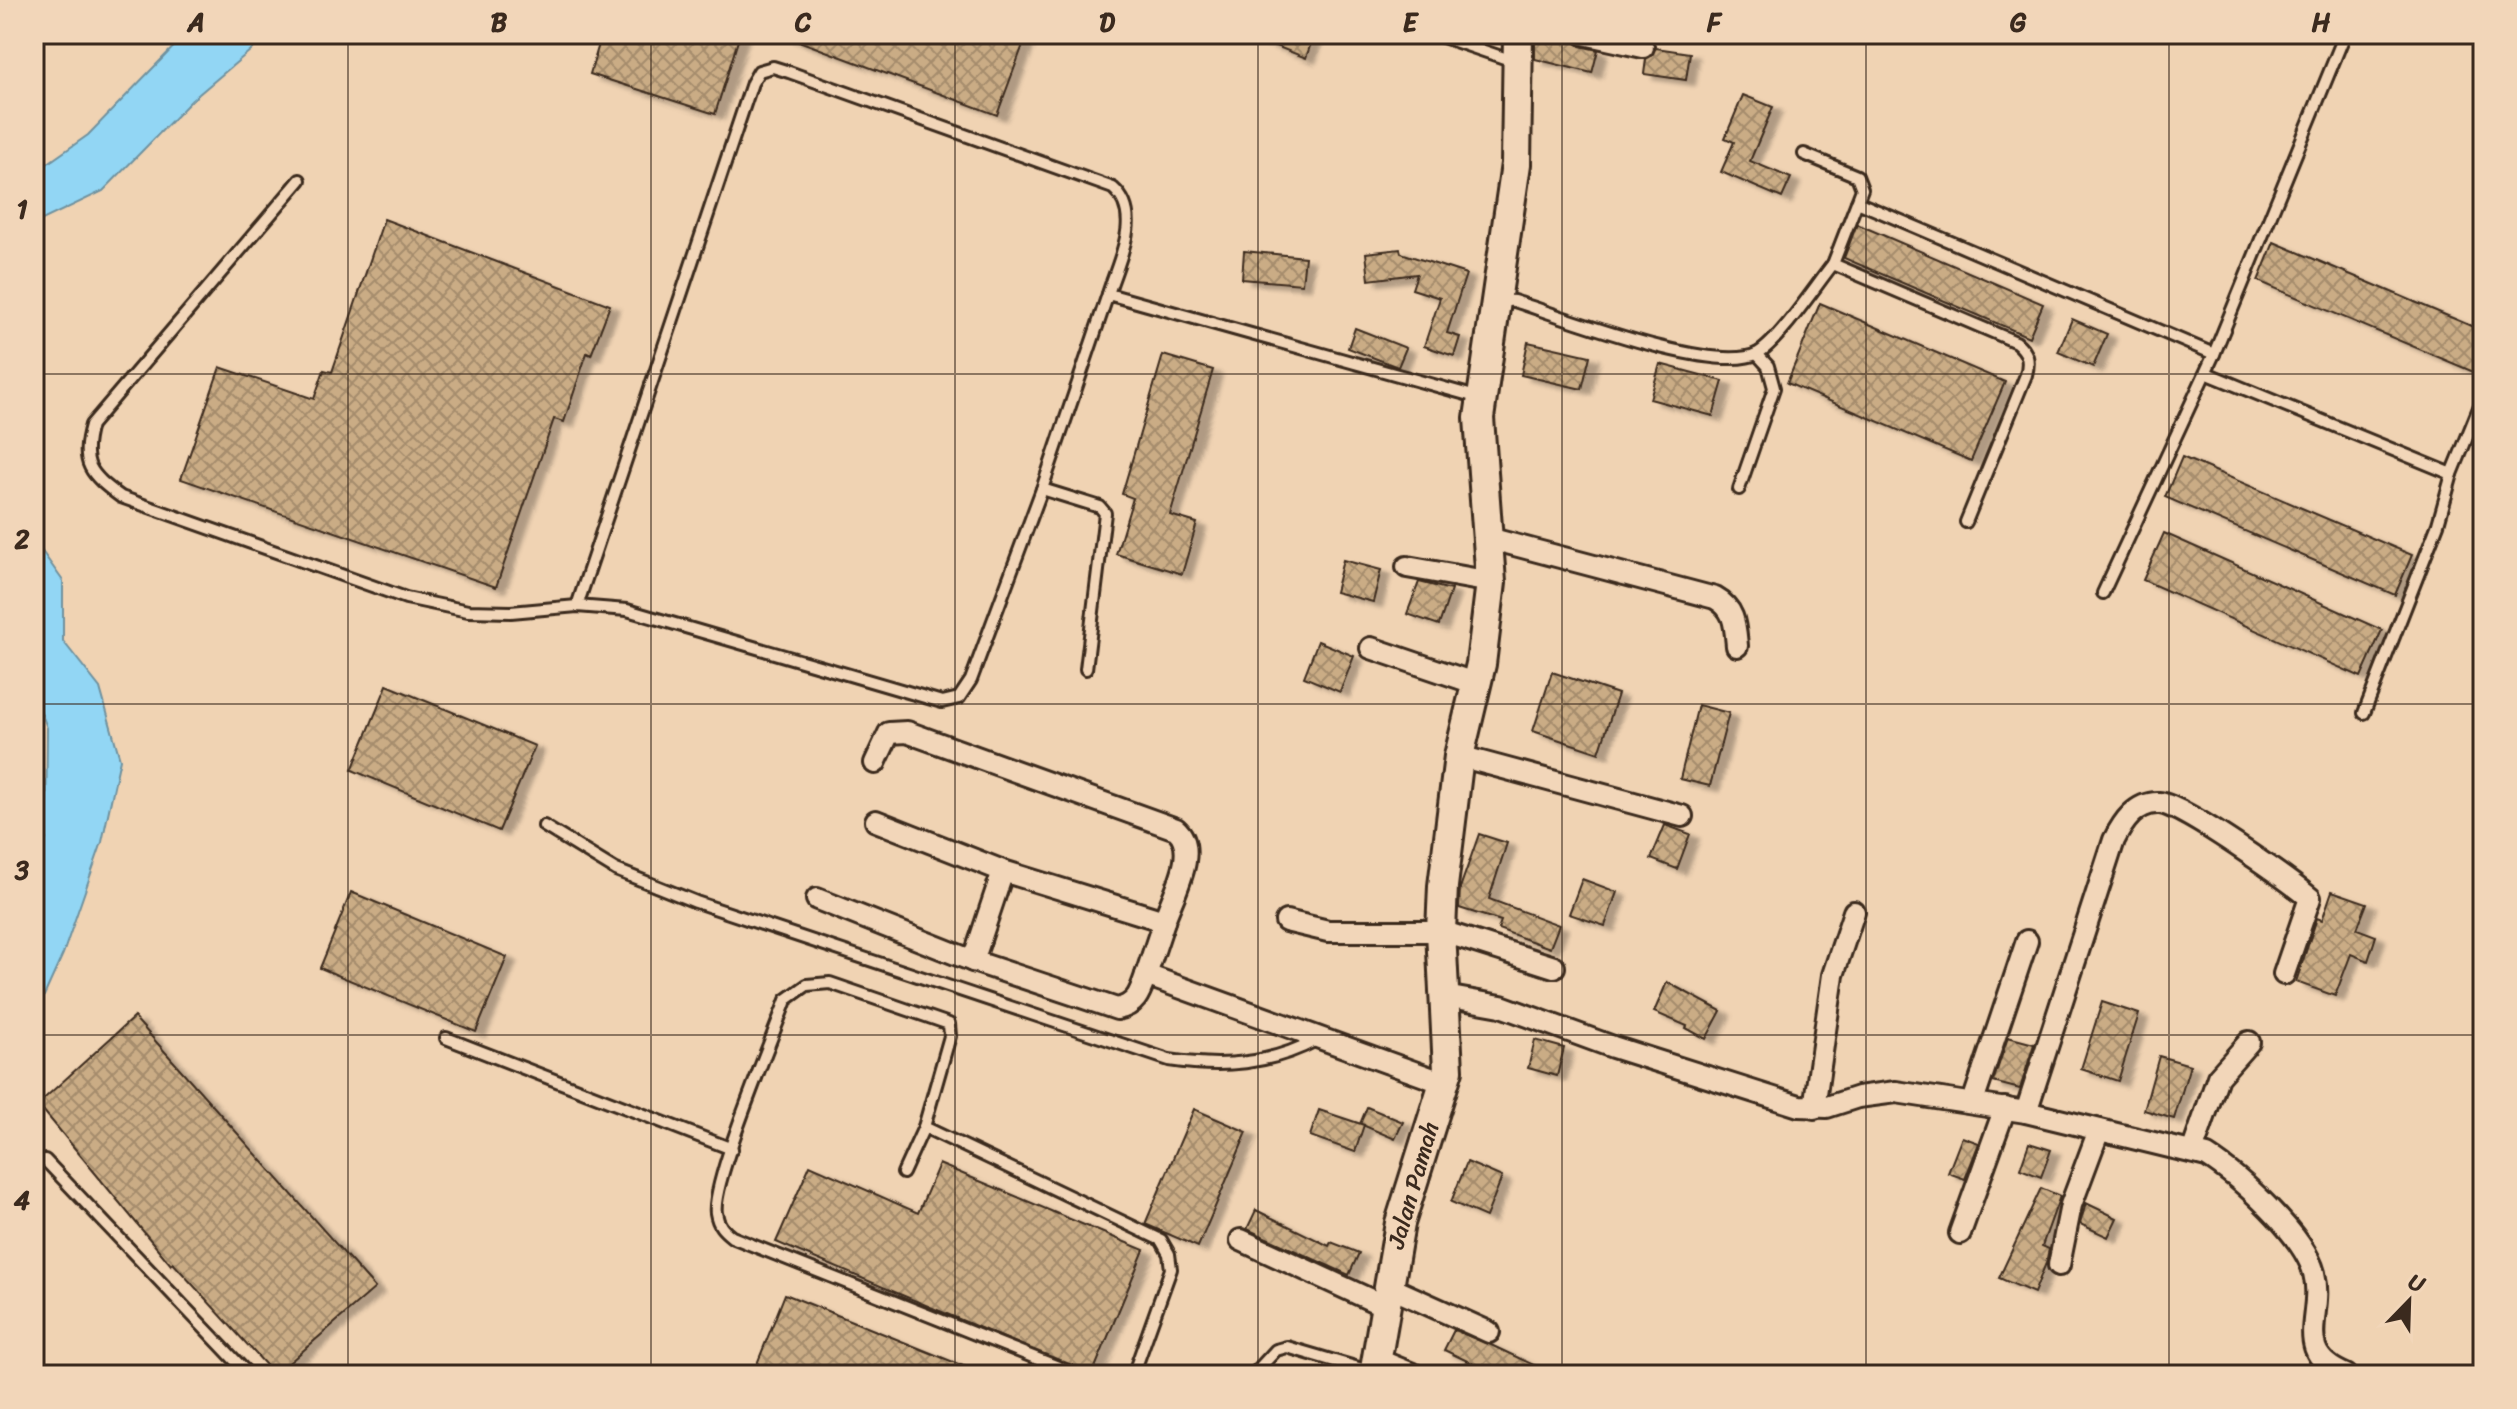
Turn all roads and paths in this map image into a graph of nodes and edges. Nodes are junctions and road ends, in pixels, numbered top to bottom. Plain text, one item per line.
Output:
1 (1434, 34) edge
2 (1518, 34) edge
3 (1584, 34) edge
4 (2345, 34) edge
5 (1643, 47) dead end
6 (1517, 62) junction
7 (1804, 154) dead end
8 (300, 180) dead end
9 (1857, 202) junction
10 (1833, 264) junction
11 (1108, 294) junction
12 (1497, 300) junction
13 (1757, 354) junction
14 (2214, 354) junction
15 (2206, 373) junction
16 (1481, 398) junction
17 (2483, 398) edge
18 (2452, 474) junction
19 (1042, 489) junction
20 (1739, 489) dead end
21 (1966, 522) dead end
22 (1488, 538) junction
23 (1407, 567) dead end
24 (1491, 582) junction
25 (2103, 593) dead end
26 (577, 606) junction
27 (1737, 646) dead end
28 (1371, 648) dead end
29 (1086, 669) dead end
30 (1477, 684) junction
31 (2364, 713) dead end
32 (1459, 756) junction
33 (875, 763) dead end
34 (1682, 816) dead end
35 (876, 821) dead end
36 (544, 826) dead end
37 (1003, 871) junction
38 (817, 899) dead end
39 (1854, 912) dead end
40 (1164, 921) junction
41 (1286, 921) dead end
42 (1441, 931) junction
43 (2027, 941) dead end
44 (973, 961) junction
45 (1554, 967) dead end
46 (2284, 974) dead end
47 (1146, 975) junction
48 (1445, 996) junction
49 (446, 1038) dead end
50 (1319, 1038) junction
51 (2249, 1042) dead end
52 (1444, 1083) junction
53 (1973, 1102) junction
54 (1814, 1108) junction
55 (2005, 1108) junction
56 (2026, 1112) junction
57 (924, 1127) junction
58 (2099, 1130) junction
59 (732, 1149) junction
60 (2192, 1152) junction
61 (45, 1160) dead end
62 (903, 1173) dead end
63 (1960, 1233) dead end
64 (1241, 1240) dead end
65 (2059, 1265) dead end
66 (1385, 1296) junction
67 (1489, 1332) dead end
68 (1376, 1370) edge
69 (249, 1375) edge
70 (1078, 1375) edge
71 (1133, 1375) edge
72 (1253, 1375) edge
73 (1415, 1375) edge
74 (2346, 1375) edge

1 - 6 lane
2 - 6 street, Jalan Pamah
3 - 5 street
4 - 14 lane
6 - 12 street, Jalan Pamah
7 - 9 lane
8 - 26 lane
9 - 10 lane
9 - 14 lane
10 - 13 lane
10 - 21 lane
11 - 16 lane
11 - 19 lane
11 - 26 lane
12 - 13 lane
12 - 16 street, Jalan Pamah
13 - 20 lane
14 - 15 lane
15 - 18 lane
15 - 25 lane
16 - 22 street, Jalan Pamah
17 - 18 lane
18 - 31 lane
19 - 26 lane
19 - 29 lane
22 - 24 street, Jalan Pamah
22 - 27 street
23 - 24 street
24 - 30 street, Jalan Pamah
28 - 30 street
30 - 32 street, Jalan Pamah
32 - 34 street
32 - 42 street, Jalan Pamah
33 - 40 street
35 - 37 street
36 - 50 lane
37 - 40 street
37 - 44 street
38 - 44 street
39 - 54 street
40 - 47 street
41 - 42 street
42 - 45 street
42 - 48 street, Jalan Pamah
43 - 53 street
44 - 47 street
46 - 56 street
47 - 50 street
48 - 52 street, Jalan Pamah
48 - 54 street
49 - 59 lane
50 - 52 street
51 - 60 street
52 - 66 street, Jalan Pamah
53 - 54 street
53 - 55 street
55 - 56 street
55 - 63 street
56 - 58 street
57 - 59 lane
57 - 62 lane
57 - 71 lane
58 - 60 street
58 - 65 street
59 - 70 lane
60 - 74 street
61 - 69 lane
64 - 66 street
66 - 67 street
66 - 68 street, Jalan Pamah
68 - 72 lane
68 - 73 street

